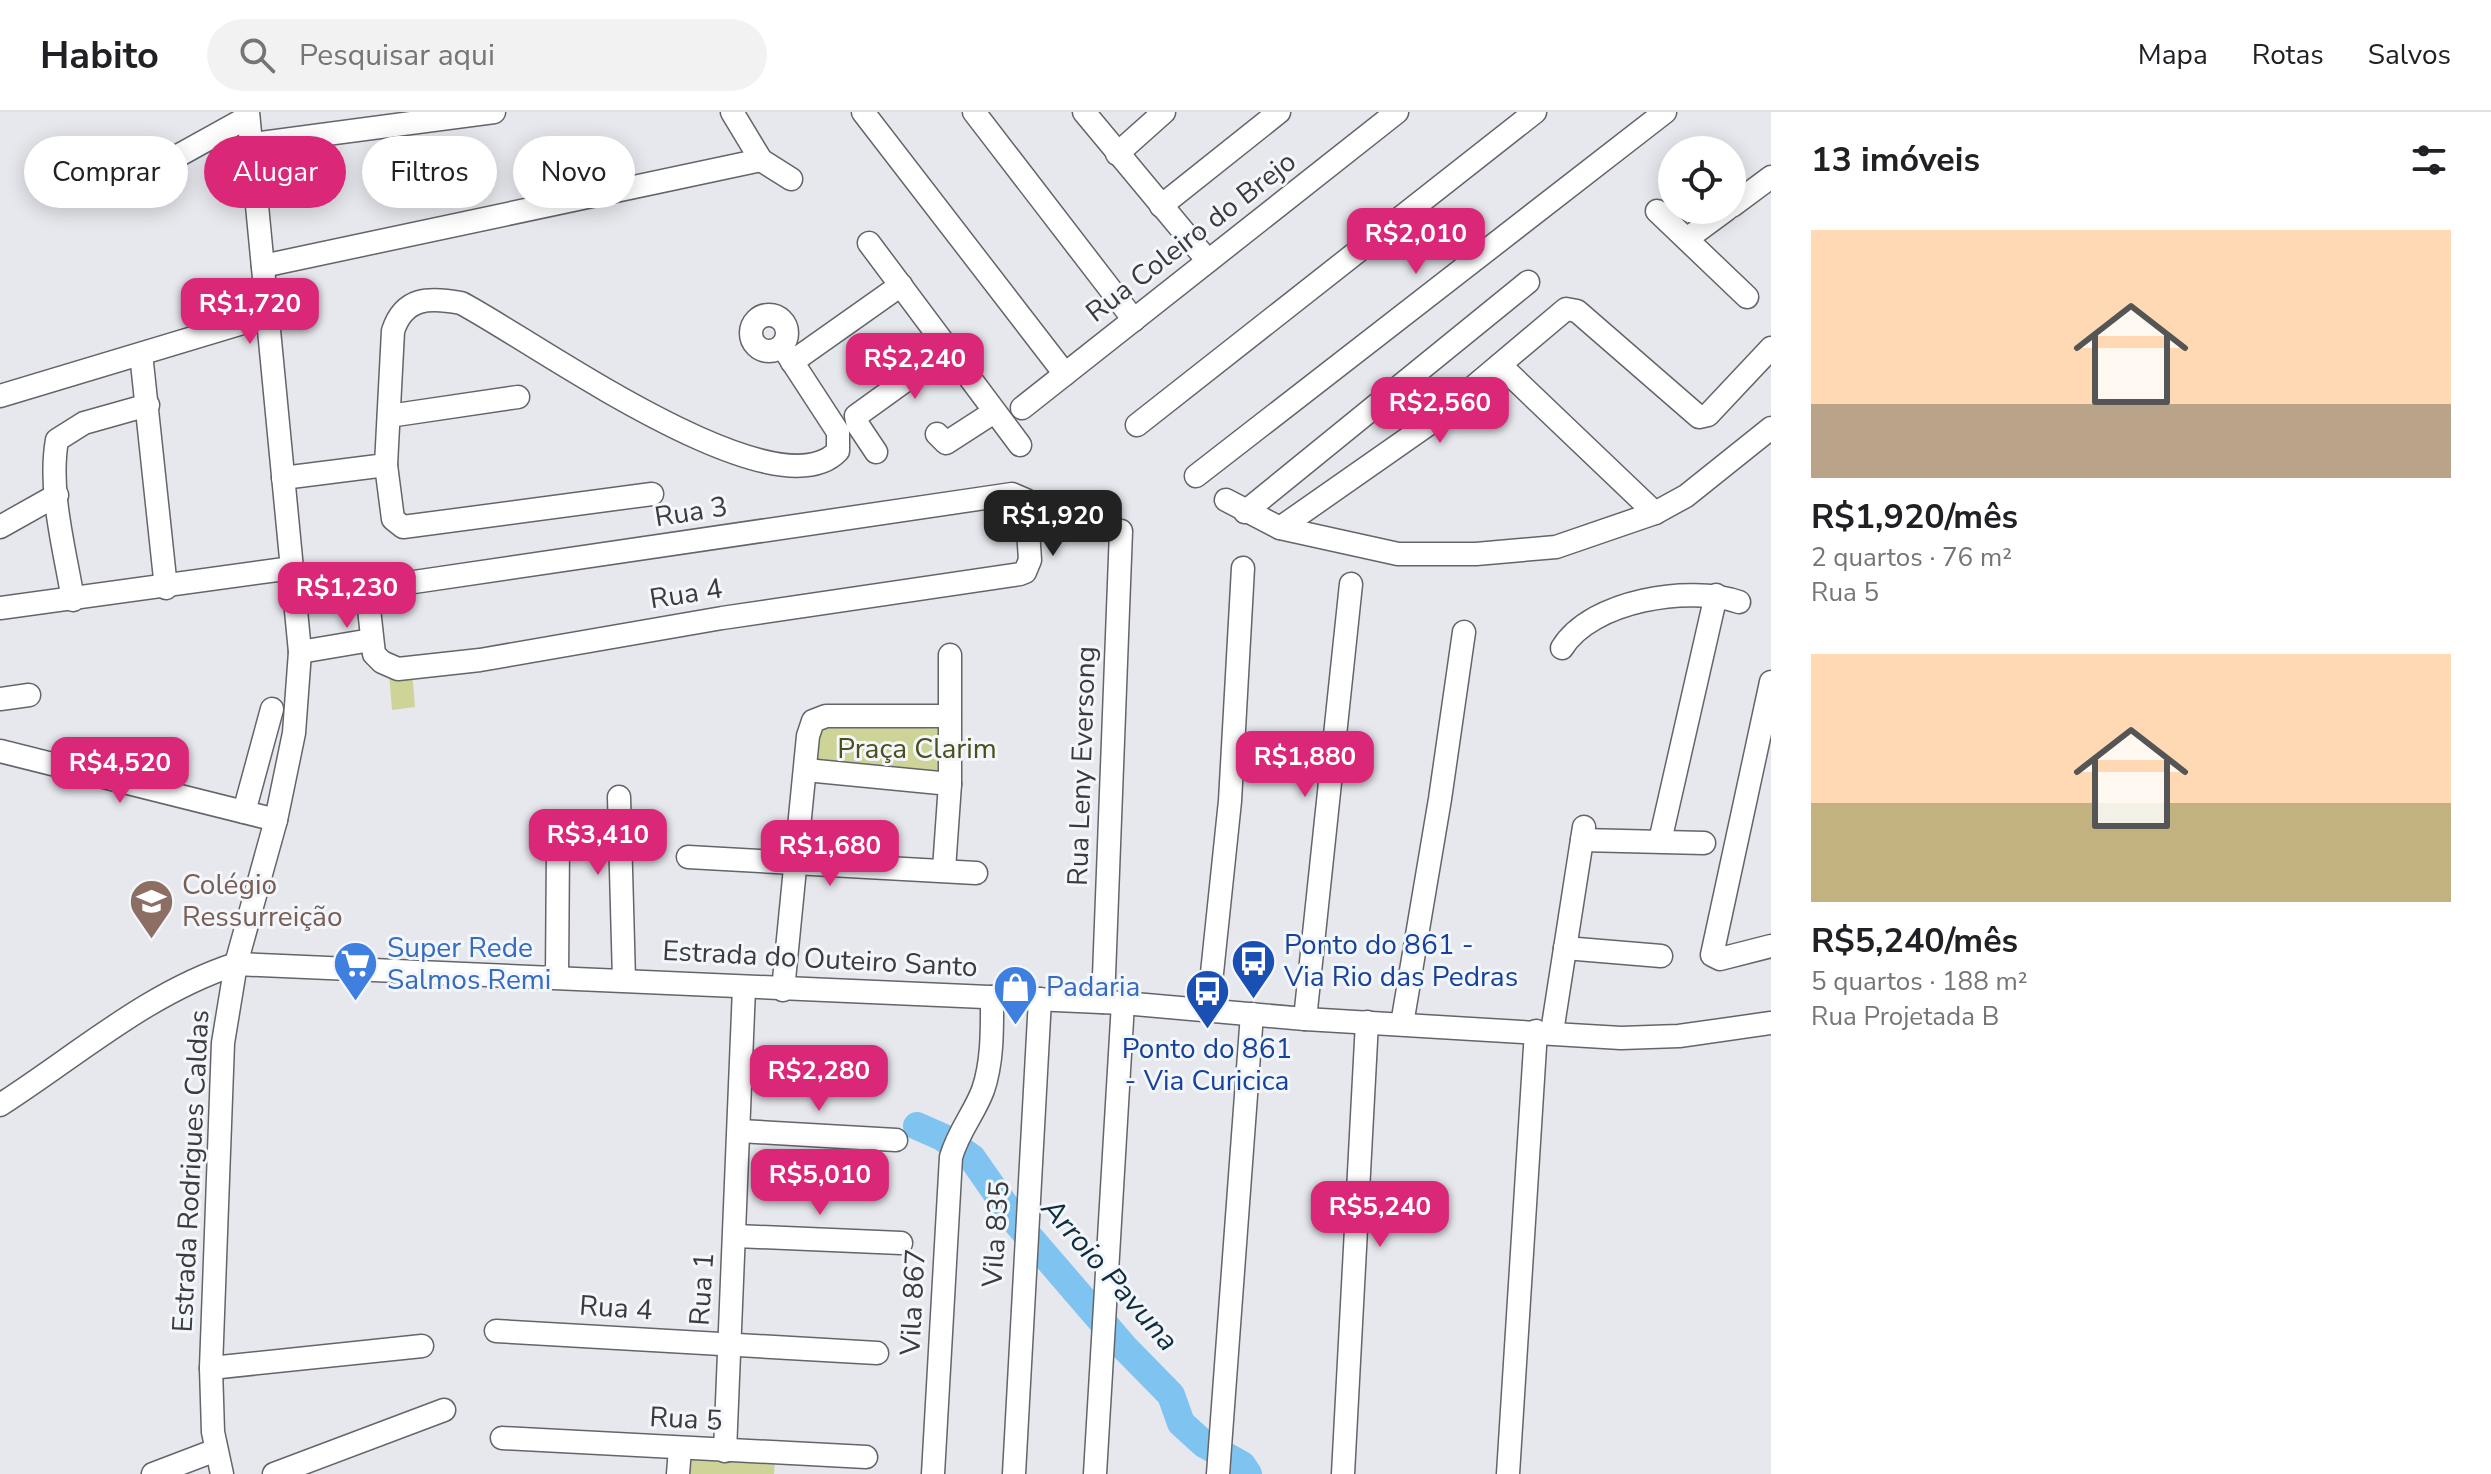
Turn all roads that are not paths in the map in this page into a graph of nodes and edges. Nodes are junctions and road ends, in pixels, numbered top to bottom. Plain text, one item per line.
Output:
1 (494, 112) edge
2 (863, 112) edge
3 (974, 112) edge
4 (1084, 112) edge
5 (1164, 112) edge
6 (1279, 112) edge
7 (1397, 112) edge
8 (1535, 112) edge
9 (1665, 112) edge
10 (734, 113) edge
11 (248, 114) edge
12 (251, 136) edge
13 (312, 136) edge
14 (188, 149) edge
15 (1117, 154) junction
16 (761, 160) junction
17 (1771, 177) edge
18 (791, 179) dead end
19 (1746, 196) edge
20 (1161, 206) junction
21 (258, 208) edge
22 (1657, 211) dead end
23 (1707, 224) edge
24 (1688, 238) junction
25 (869, 243) dead end
26 (1208, 261) junction
27 (263, 266) junction
28 (1528, 282) dead end
29 (901, 285) junction
30 (1747, 297) dead end
31 (266, 316) junction
32 (1134, 320) junction
33 (1771, 348) edge
34 (949, 349) junction
35 (142, 363) dead end
36 (1500, 365) junction
37 (1065, 374) junction
38 (0, 396) edge
39 (518, 397) dead end
40 (148, 405) junction
41 (1022, 408) dead end
42 (994, 412) junction
43 (389, 416) junction
44 (1137, 425) dead end
45 (1771, 428) edge
46 (937, 434) dead end
47 (1020, 445) dead end
48 (876, 452) dead end
49 (386, 465) junction
50 (1196, 476) dead end
51 (283, 478) junction
52 (652, 494) dead end
53 (57, 495) junction
54 (1026, 500) joint
55 (1655, 513) junction
56 (0, 527) edge
57 (1280, 528) junction
58 (1121, 531) dead end
59 (292, 568) junction
60 (1243, 568) dead end
61 (1351, 584) dead end
62 (166, 588) junction
63 (1716, 595) junction
64 (73, 600) junction
65 (1739, 602) dead end
66 (0, 608) edge
67 (1464, 632) dead end
68 (373, 647) junction
69 (1562, 648) dead end
70 (300, 652) junction
71 (950, 655) dead end
72 (1771, 682) edge
73 (29, 695) dead end
74 (0, 699) edge
75 (272, 709) dead end
76 (949, 716) junction
77 (0, 751) edge
78 (806, 770) junction
79 (950, 784) junction
80 (619, 797) dead end
81 (244, 812) junction
82 (276, 820) junction
83 (1660, 841) junction
84 (1704, 843) dead end
85 (558, 845) dead end
86 (688, 857) dead end
87 (798, 864) junction
88 (944, 869) junction
89 (976, 873) dead end
90 (1771, 946) edge
91 (1565, 948) junction
92 (1661, 956) dead end
93 (236, 964) junction
94 (557, 977) junction
95 (624, 980) junction
96 (744, 988) junction
97 (783, 990) junction
98 (992, 997) junction
99 (1040, 999) junction
100 (1113, 1003) junction
101 (1208, 1011) junction
102 (1252, 1014) junction
103 (1305, 1019) junction
104 (1367, 1022) junction
105 (1771, 1023) edge
106 (1402, 1024) junction
107 (1544, 1031) junction
108 (0, 1105) edge
109 (740, 1131) junction
110 (896, 1140) dead end
111 (736, 1236) junction
112 (901, 1243) dead end
113 (496, 1331) dead end
114 (728, 1345) junction
115 (422, 1346) dead end
116 (877, 1353) dead end
117 (211, 1368) junction
118 (444, 1410) dead end
119 (502, 1438) dead end
120 (680, 1449) junction
121 (216, 1450) junction
122 (725, 1451) junction
123 (866, 1457) dead end
124 (781, 1464) edge
125 (153, 1474) edge
126 (222, 1474) edge
127 (274, 1474) edge
128 (678, 1474) edge
129 (933, 1474) edge
130 (1014, 1474) edge
131 (1095, 1474) edge
132 (1218, 1474) edge
133 (1343, 1474) edge
134 (1508, 1474) edge

1 - 13 street
2 - 37 street
3 - 32 street
4 - 15 street
5 - 15 street
6 - 20 street
7 - 26 street, Rua Coleiro do Brejo
8 - 44 street
9 - 50 street
10 - 16 street
11 - 12 street, Estrada Rodrigues Caldas
11 - 14 street
15 - 20 street
16 - 18 street
16 - 27 street
17 - 19 street
20 - 26 street
21 - 27 street, Estrada Rodrigues Caldas
22 - 24 street
23 - 24 street
24 - 30 street
25 - 29 street
26 - 32 street, Rua Coleiro do Brejo
27 - 31 street, Estrada Rodrigues Caldas
28 - 57 street
29 - 34 street
29 - 43 street
31 - 38 street
31 - 51 street, Estrada Rodrigues Caldas
32 - 37 street, Rua Coleiro do Brejo
33 - 36 street
34 - 42 street
34 - 48 street
35 - 40 street
36 - 55 street
36 - 57 street
37 - 41 street, Rua Coleiro do Brejo
39 - 43 street
40 - 53 street
40 - 62 street
42 - 46 street
42 - 47 street
43 - 49 street
45 - 55 street
49 - 51 street
49 - 52 street
51 - 59 street, Estrada Rodrigues Caldas
53 - 56 street
53 - 64 street
54 - 68 street, Rua 3
54 - 68 street, Rua 4
55 - 57 street
58 - 100 street, Rua Leny Eversong
59 - 62 street
59 - 70 street, Estrada Rodrigues Caldas
60 - 101 street
61 - 103 street
62 - 64 street
63 - 65 street
63 - 69 street
63 - 83 street
64 - 66 street
67 - 106 street
68 - 70 street
70 - 82 street, Estrada Rodrigues Caldas
71 - 76 street
72 - 90 street
73 - 74 street
75 - 81 street
76 - 78 street
76 - 79 street
77 - 81 street
78 - 79 street
78 - 87 street
79 - 88 street
80 - 95 street
81 - 82 street
82 - 93 street, Estrada Rodrigues Caldas
83 - 84 street
83 - 91 street
85 - 94 street
86 - 87 street
87 - 88 street
87 - 97 street
88 - 89 street
91 - 92 street
91 - 107 street
93 - 94 street, Estrada do Outeiro Santo
93 - 108 street, Estrada do Outeiro Santo
93 - 117 street, Estrada Rodrigues Caldas
94 - 95 street, Estrada do Outeiro Santo
95 - 96 street, Estrada do Outeiro Santo
96 - 97 street, Estrada do Outeiro Santo
96 - 109 street, Rua 1
97 - 98 street, Estrada do Outeiro Santo
98 - 99 street, Estrada do Outeiro Santo
98 - 129 street, Vila 867
99 - 100 street, Estrada do Outeiro Santo
99 - 130 street, Vila 835
100 - 101 street, Estrada do Outeiro Santo
100 - 131 street, Rua Leny Eversong
101 - 102 street, Estrada do Outeiro Santo
102 - 103 street, Estrada do Outeiro Santo
102 - 132 street
103 - 104 street, Estrada do Outeiro Santo
104 - 106 street, Estrada do Outeiro Santo
104 - 133 street
105 - 107 street, Estrada do Outeiro Santo
106 - 107 street, Estrada do Outeiro Santo
107 - 134 street
109 - 110 street
109 - 111 street, Rua 1
111 - 112 street
111 - 114 street, Rua 1
113 - 114 street, Rua 4
114 - 116 street, Rua 4
114 - 122 street, Rua 1
115 - 117 street
117 - 121 street, Estrada Rodrigues Caldas
118 - 127 street
119 - 120 street, Rua 5
120 - 122 street, Rua 5
120 - 128 street
121 - 125 street
121 - 126 street, Estrada Rodrigues Caldas
122 - 124 street, Rua 5
123 - 124 street, Rua 5

